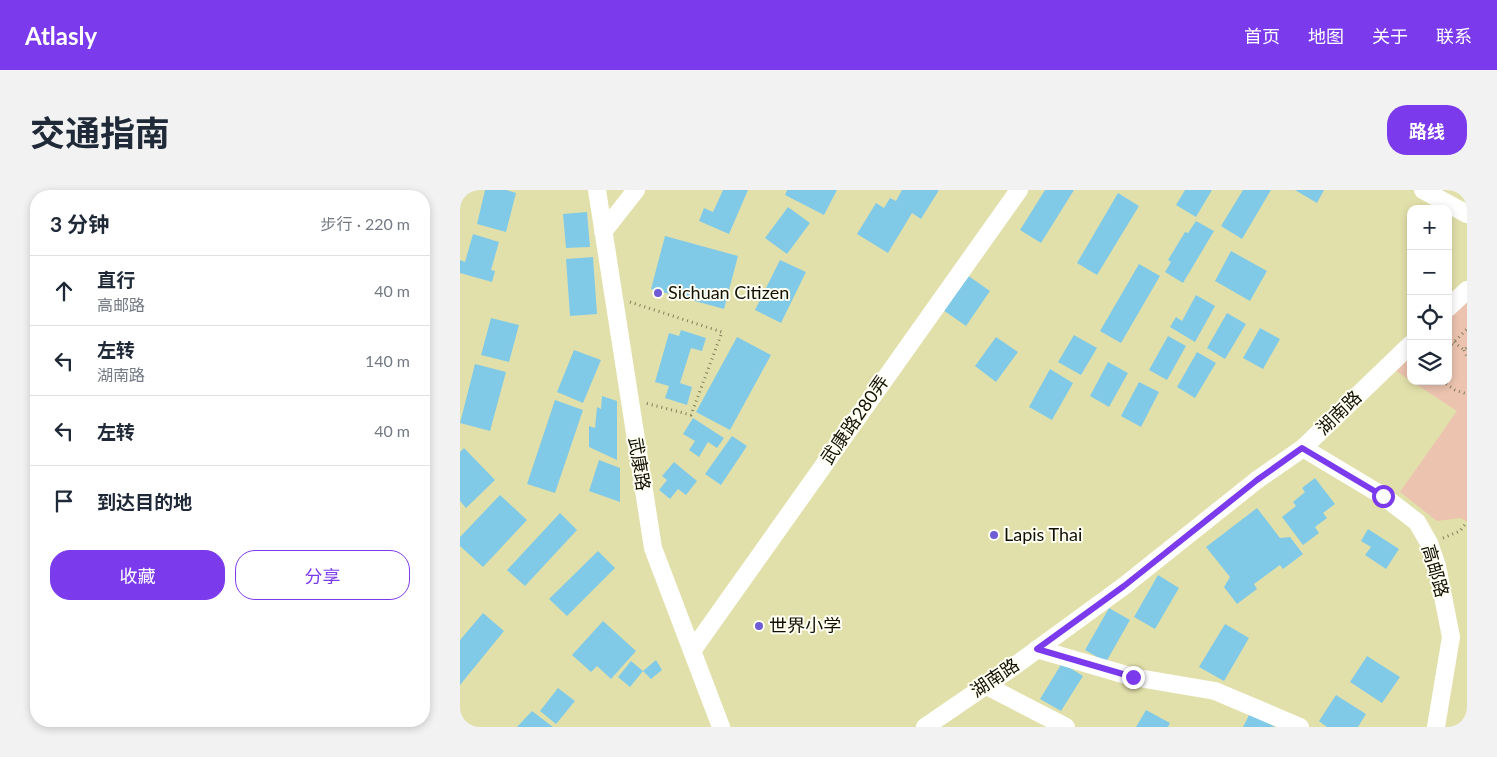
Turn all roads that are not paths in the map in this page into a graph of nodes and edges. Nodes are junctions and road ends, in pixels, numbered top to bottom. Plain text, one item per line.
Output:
1 (597, 190) edge
2 (636, 190) edge
3 (1019, 190) edge
4 (1423, 190) edge
5 (1467, 214) edge
6 (603, 232) junction
7 (1467, 290) edge
8 (1452, 304) edge
9 (1407, 348) edge
10 (1302, 448) junction
11 (1037, 649) junction
12 (692, 651) junction
13 (984, 685) junction
14 (721, 727) edge
15 (925, 727) edge
16 (1066, 727) edge
17 (1300, 727) edge
18 (1436, 727) edge

1 - 6 street, 武康路
2 - 6 street
3 - 12 street, 武康路280弄
4 - 5 street
6 - 12 street, 武康路
7 - 8 street
9 - 10 street, 湖南路
10 - 11 street, 湖南路
10 - 18 street, 高邮路
11 - 13 street, 湖南路
11 - 17 street
12 - 14 street, 武康路
13 - 15 street, 湖南路
13 - 16 street

